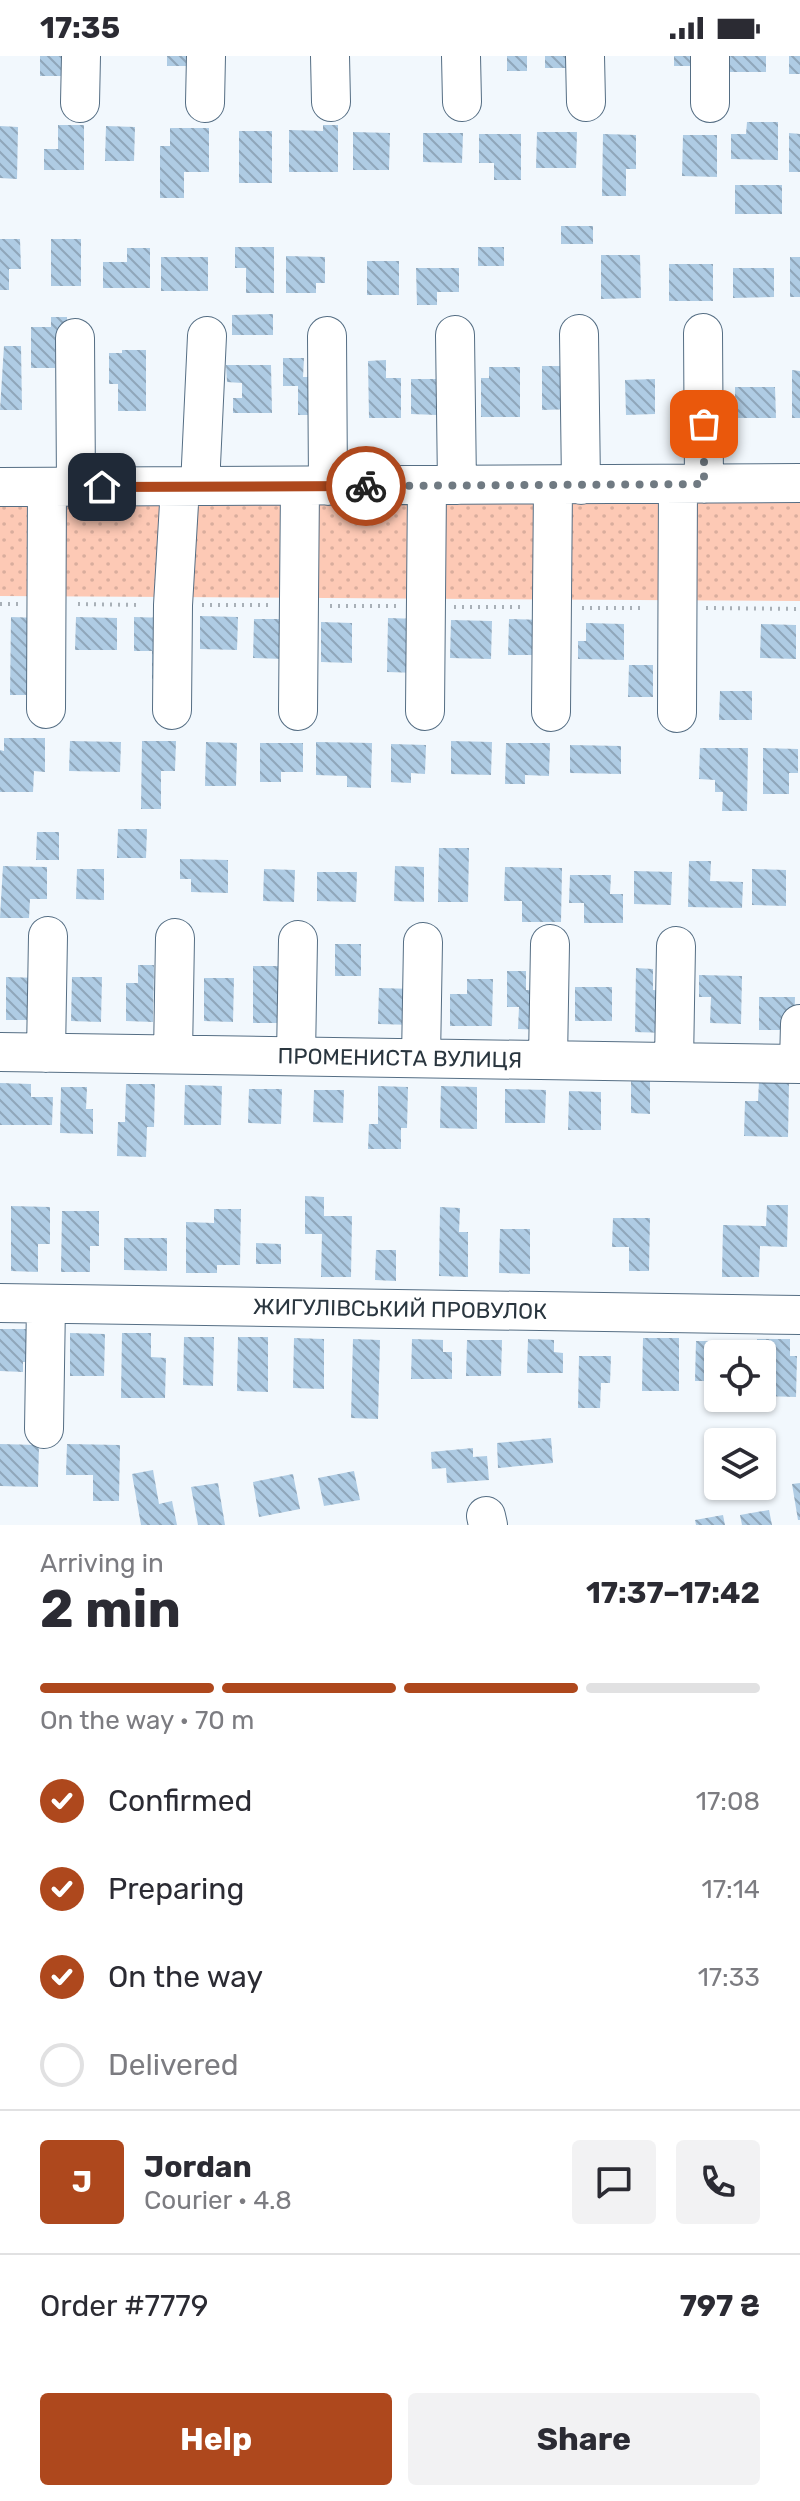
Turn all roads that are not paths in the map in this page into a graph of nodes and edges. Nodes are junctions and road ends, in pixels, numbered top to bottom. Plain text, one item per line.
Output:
1 (81, 56) edge
2 (206, 56) edge
3 (330, 56) edge
4 (461, 56) edge
5 (585, 56) edge
6 (710, 56) edge
7 (331, 102) dead end
8 (462, 102) dead end
9 (586, 102) dead end
10 (80, 103) dead end
11 (205, 103) dead end
12 (710, 103) dead end
13 (703, 333) dead end
14 (579, 334) dead end
15 (455, 335) dead end
16 (207, 336) dead end
17 (327, 336) dead end
18 (75, 338) dead end
19 (800, 483) edge
20 (691, 484) junction
21 (567, 485) junction
22 (190, 486) junction
23 (314, 486) junction
24 (442, 486) junction
25 (0, 487) edge
26 (62, 487) junction
27 (46, 709) dead end
28 (172, 710) dead end
29 (298, 711) dead end
30 (425, 711) dead end
31 (551, 712) dead end
32 (677, 713) dead end
33 (48, 936) dead end
34 (175, 938) dead end
35 (298, 940) dead end
36 (423, 942) dead end
37 (550, 944) dead end
38 (676, 946) dead end
39 (800, 1024) edge
40 (0, 1052) edge
41 (46, 1053) junction
42 (173, 1054) junction
43 (296, 1056) junction
44 (421, 1058) junction
45 (548, 1060) junction
46 (674, 1062) junction
47 (800, 1064) edge
48 (0, 1303) edge
49 (46, 1304) junction
50 (800, 1315) edge
51 (44, 1429) dead end

1 - 10 street
2 - 11 street
3 - 7 street
4 - 8 street
5 - 9 street
6 - 12 street
13 - 20 street
14 - 21 street
15 - 24 street
16 - 22 street
17 - 23 street
18 - 26 street
19 - 20 street
20 - 21 street
20 - 32 street
21 - 24 street
21 - 31 street
22 - 23 street
22 - 26 street
22 - 28 street
23 - 24 street
23 - 29 street
24 - 30 street
25 - 26 street
26 - 27 street
33 - 41 street
34 - 42 street
35 - 43 street
36 - 44 street
37 - 45 street
38 - 46 street
39 - 47 street
40 - 41 street, ПРОМЕНИСТА ВУЛИЦЯ
41 - 42 street, ПРОМЕНИСТА ВУЛИЦЯ
42 - 43 street, ПРОМЕНИСТА ВУЛИЦЯ
43 - 44 street, ПРОМЕНИСТА ВУЛИЦЯ
44 - 45 street, ПРОМЕНИСТА ВУЛИЦЯ
45 - 46 street, ПРОМЕНИСТА ВУЛИЦЯ
46 - 47 street, ПРОМЕНИСТА ВУЛИЦЯ
48 - 49 street, ЖИГУЛІВСЬКИЙ ПРОВУЛОК
49 - 50 street, ЖИГУЛІВСЬКИЙ ПРОВУЛОК
49 - 51 street

